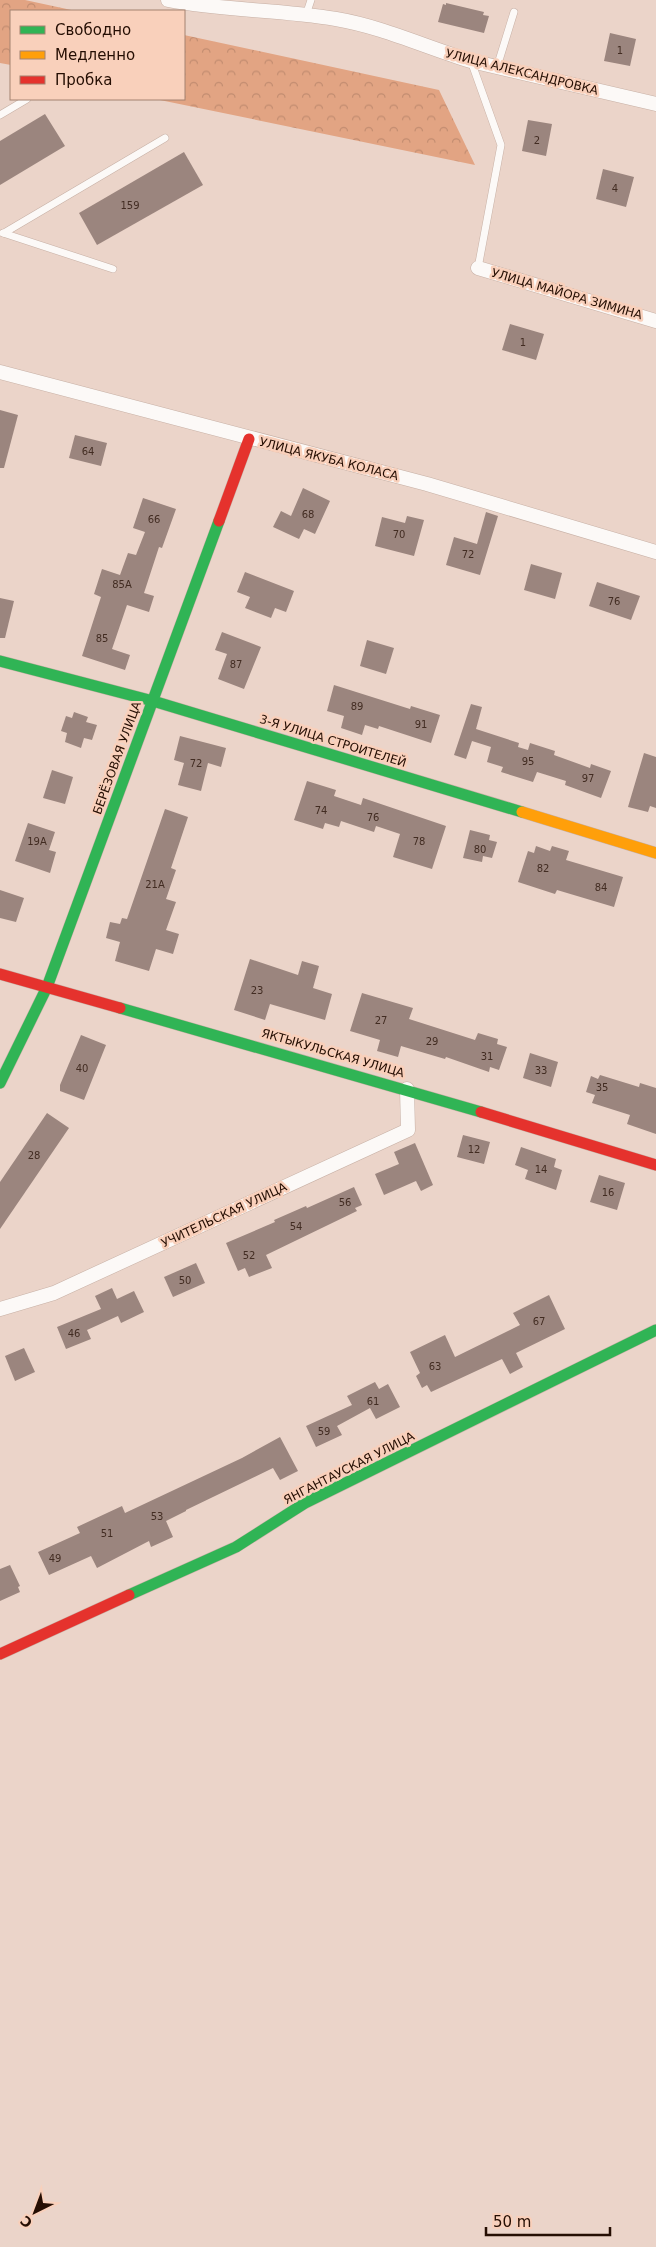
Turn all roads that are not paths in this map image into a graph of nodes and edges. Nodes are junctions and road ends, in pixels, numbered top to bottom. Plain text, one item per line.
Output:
1 (168, 0) edge
2 (311, 0) edge
3 (214, 3) edge
4 (514, 12) dead end
5 (306, 16) junction
6 (471, 61) junction
7 (497, 68) junction
8 (25, 100) edge
9 (656, 104) edge
10 (0, 114) edge
11 (164, 138) dead end
12 (2, 232) edge
13 (478, 268) joint
14 (113, 269) dead end
15 (656, 320) edge
16 (0, 372) edge
17 (249, 439) junction
18 (656, 552) edge
19 (0, 661) edge
20 (153, 701) junction
21 (656, 854) edge
22 (0, 974) edge
23 (47, 987) junction
24 (0, 1083) edge
25 (407, 1088) junction
26 (656, 1165) edge
27 (0, 1309) edge
28 (656, 1330) edge
29 (0, 1654) edge

1 - 3 street, УЛИЦА АЛЕКСАНДРОВКА
2 - 5 lane
3 - 5 street, УЛИЦА АЛЕКСАНДРОВКА
4 - 7 lane
5 - 6 street, УЛИЦА АЛЕКСАНДРОВКА
6 - 7 street, УЛИЦА АЛЕКСАНДРОВКА
6 - 13 lane
7 - 9 street, УЛИЦА АЛЕКСАНДРОВКА
8 - 10 lane
11 - 12 lane
12 - 14 lane
13 - 15 street, УЛИЦА МАЙОРА ЗИМИНА
16 - 17 street, УЛИЦА ЯКУБА КОЛАСА
17 - 18 street, УЛИЦА ЯКУБА КОЛАСА
17 - 20 street, БЕРЁЗОВАЯ УЛИЦА
19 - 20 street, 3-Я УЛИЦА СТРОИТЕЛЕЙ
20 - 21 street, 3-Я УЛИЦА СТРОИТЕЛЕЙ
20 - 23 street, БЕРЁЗОВАЯ УЛИЦА
22 - 23 street, ЯКТЫКУЛЬСКАЯ УЛИЦА
23 - 24 street, БЕРЁЗОВАЯ УЛИЦА
23 - 25 street, ЯКТЫКУЛЬСКАЯ УЛИЦА
25 - 26 street, ЯКТЫКУЛЬСКАЯ УЛИЦА
25 - 27 street, УЧИТЕЛЬСКАЯ УЛИЦА
28 - 29 street, ЯНГАНТАУСКАЯ УЛИЦА

